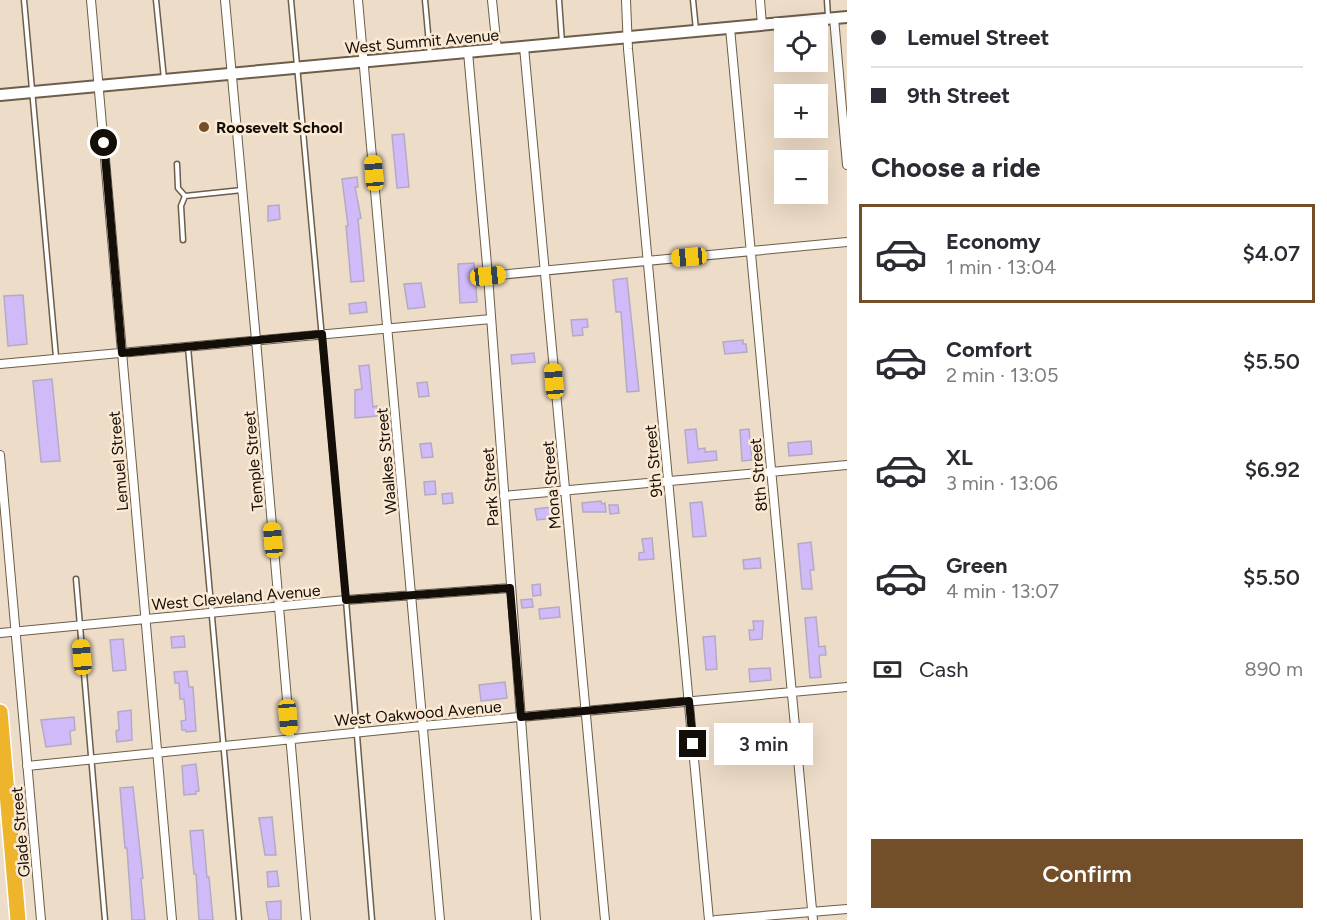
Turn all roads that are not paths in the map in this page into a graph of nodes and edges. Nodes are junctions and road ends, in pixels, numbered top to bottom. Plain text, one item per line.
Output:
1 (24, 0) edge
2 (91, 0) edge
3 (156, 0) edge
4 (225, 0) edge
5 (291, 0) edge
6 (358, 0) edge
7 (425, 0) edge
8 (492, 0) edge
9 (559, 0) edge
10 (626, 0) edge
11 (693, 0) edge
12 (760, 0) edge
13 (827, 0) edge
14 (847, 17) edge
15 (831, 18) junction
16 (762, 25) junction
17 (730, 28) junction
18 (696, 31) junction
19 (629, 37) junction
20 (562, 44) junction
21 (524, 47) junction
22 (497, 50) junction
23 (468, 52) junction
24 (430, 56) junction
25 (363, 62) junction
26 (297, 68) junction
27 (231, 74) junction
28 (164, 80) junction
29 (99, 86) junction
30 (32, 92) junction
31 (0, 95) edge
32 (177, 164) dead end
33 (847, 165) edge
34 (242, 190) junction
35 (184, 196) junction
36 (183, 240) dead end
37 (847, 242) edge
38 (752, 251) junction
39 (648, 261) junction
40 (544, 271) junction
41 (488, 276) junction
42 (491, 319) junction
43 (388, 328) junction
44 (322, 334) junction
45 (256, 340) junction
46 (188, 346) junction
47 (122, 353) junction
48 (56, 358) junction
49 (0, 364) edge
50 (0, 455) edge
51 (847, 465) edge
52 (772, 472) junction
53 (669, 482) junction
54 (565, 491) junction
55 (504, 496) junction
56 (76, 579) dead end
57 (510, 588) junction
58 (412, 595) junction
59 (346, 600) junction
60 (278, 606) junction
61 (212, 613) junction
62 (146, 619) junction
63 (80, 626) junction
64 (17, 631) junction
65 (0, 633) edge
66 (847, 687) edge
67 (792, 692) junction
68 (689, 701) junction
69 (585, 711) junction
70 (0, 712) edge
71 (521, 717) junction
72 (422, 726) junction
73 (357, 733) junction
74 (290, 739) junction
75 (224, 746) junction
76 (158, 752) junction
77 (90, 759) junction
78 (27, 766) junction
79 (847, 909) edge
80 (813, 916) edge
81 (18, 920) edge
82 (41, 920) edge
83 (105, 920) edge
84 (172, 920) edge
85 (239, 920) edge
86 (306, 920) edge
87 (372, 920) edge
88 (440, 920) edge
89 (536, 920) edge
90 (605, 920) edge
91 (709, 920) edge
92 (716, 920) edge

1 - 30 lane
2 - 29 street, Lemuel Street
3 - 28 lane
4 - 27 street, Temple Street
5 - 26 lane
6 - 25 street, Waalkes Street
7 - 24 lane
8 - 22 street
9 - 20 lane
10 - 19 street, 9th Street
11 - 18 lane
12 - 16 street
13 - 15 lane
14 - 15 street, West Summit Avenue
15 - 16 street, West Summit Avenue
15 - 33 street
16 - 17 street, West Summit Avenue
17 - 18 street, West Summit Avenue
17 - 38 street, 8th Street
18 - 19 street, West Summit Avenue
19 - 20 street, West Summit Avenue
19 - 39 street, 9th Street
20 - 21 street, West Summit Avenue
21 - 22 street, West Summit Avenue
21 - 40 street, Mona Street
22 - 23 street, West Summit Avenue
23 - 24 street, West Summit Avenue
23 - 41 street, Park Street
24 - 25 street, West Summit Avenue
25 - 26 street, West Summit Avenue
25 - 43 street, Waalkes Street
26 - 27 street, West Summit Avenue
26 - 44 lane
27 - 28 street, West Summit Avenue
27 - 34 street, Temple Street
28 - 29 street, West Summit Avenue
29 - 30 street, West Summit Avenue
29 - 47 street, Lemuel Street
30 - 31 street, West Summit Avenue
30 - 48 lane
32 - 35 lane
34 - 35 lane
34 - 45 street, Temple Street
35 - 36 lane
37 - 38 street
38 - 39 street
38 - 52 street, 8th Street
39 - 40 street
39 - 53 street, 9th Street
40 - 41 street
40 - 54 street, Mona Street
41 - 42 street, Park Street
42 - 43 street
42 - 55 street, Park Street
43 - 44 street
43 - 58 street, Waalkes Street
44 - 45 street
44 - 59 lane
45 - 46 street
45 - 60 street, Temple Street
46 - 47 street
46 - 61 lane
47 - 48 street
47 - 62 street, Lemuel Street
48 - 49 street
50 - 64 street, Glade Street
51 - 52 street
52 - 53 street
52 - 67 street, 8th Street
53 - 54 street
53 - 68 street, 9th Street
54 - 55 street
54 - 69 street, Mona Street
55 - 57 street, Park Street
56 - 63 lane
57 - 58 street, West Cleveland Avenue
57 - 71 street, Park Street
58 - 59 street, West Cleveland Avenue
58 - 72 street, Waalkes Street
59 - 60 street, West Cleveland Avenue
59 - 73 lane
60 - 61 street, West Cleveland Avenue
60 - 74 street, Temple Street
61 - 62 street, West Cleveland Avenue
61 - 75 lane
62 - 63 street, West Cleveland Avenue
62 - 76 street, Lemuel Street
63 - 64 street, West Cleveland Avenue
63 - 77 lane
64 - 65 street, West Cleveland Avenue
64 - 78 street, Glade Street
66 - 67 street, West Oakwood Avenue
67 - 68 street, West Oakwood Avenue
67 - 80 street, 8th Street
68 - 69 street, West Oakwood Avenue
68 - 91 street, 9th Street
69 - 71 street, West Oakwood Avenue
69 - 90 street, Mona Street
70 - 81 highway
71 - 72 street, West Oakwood Avenue
71 - 89 street, Park Street
72 - 73 street, West Oakwood Avenue
72 - 88 street, Waalkes Street
73 - 74 street, West Oakwood Avenue
73 - 87 lane
74 - 75 street, West Oakwood Avenue
74 - 86 street, Temple Street
75 - 76 street, West Oakwood Avenue
75 - 85 lane
76 - 77 street, West Oakwood Avenue
76 - 84 street, Lemuel Street
77 - 78 street, West Oakwood Avenue
77 - 83 lane
78 - 82 street, Glade Street
79 - 80 street
80 - 92 street

